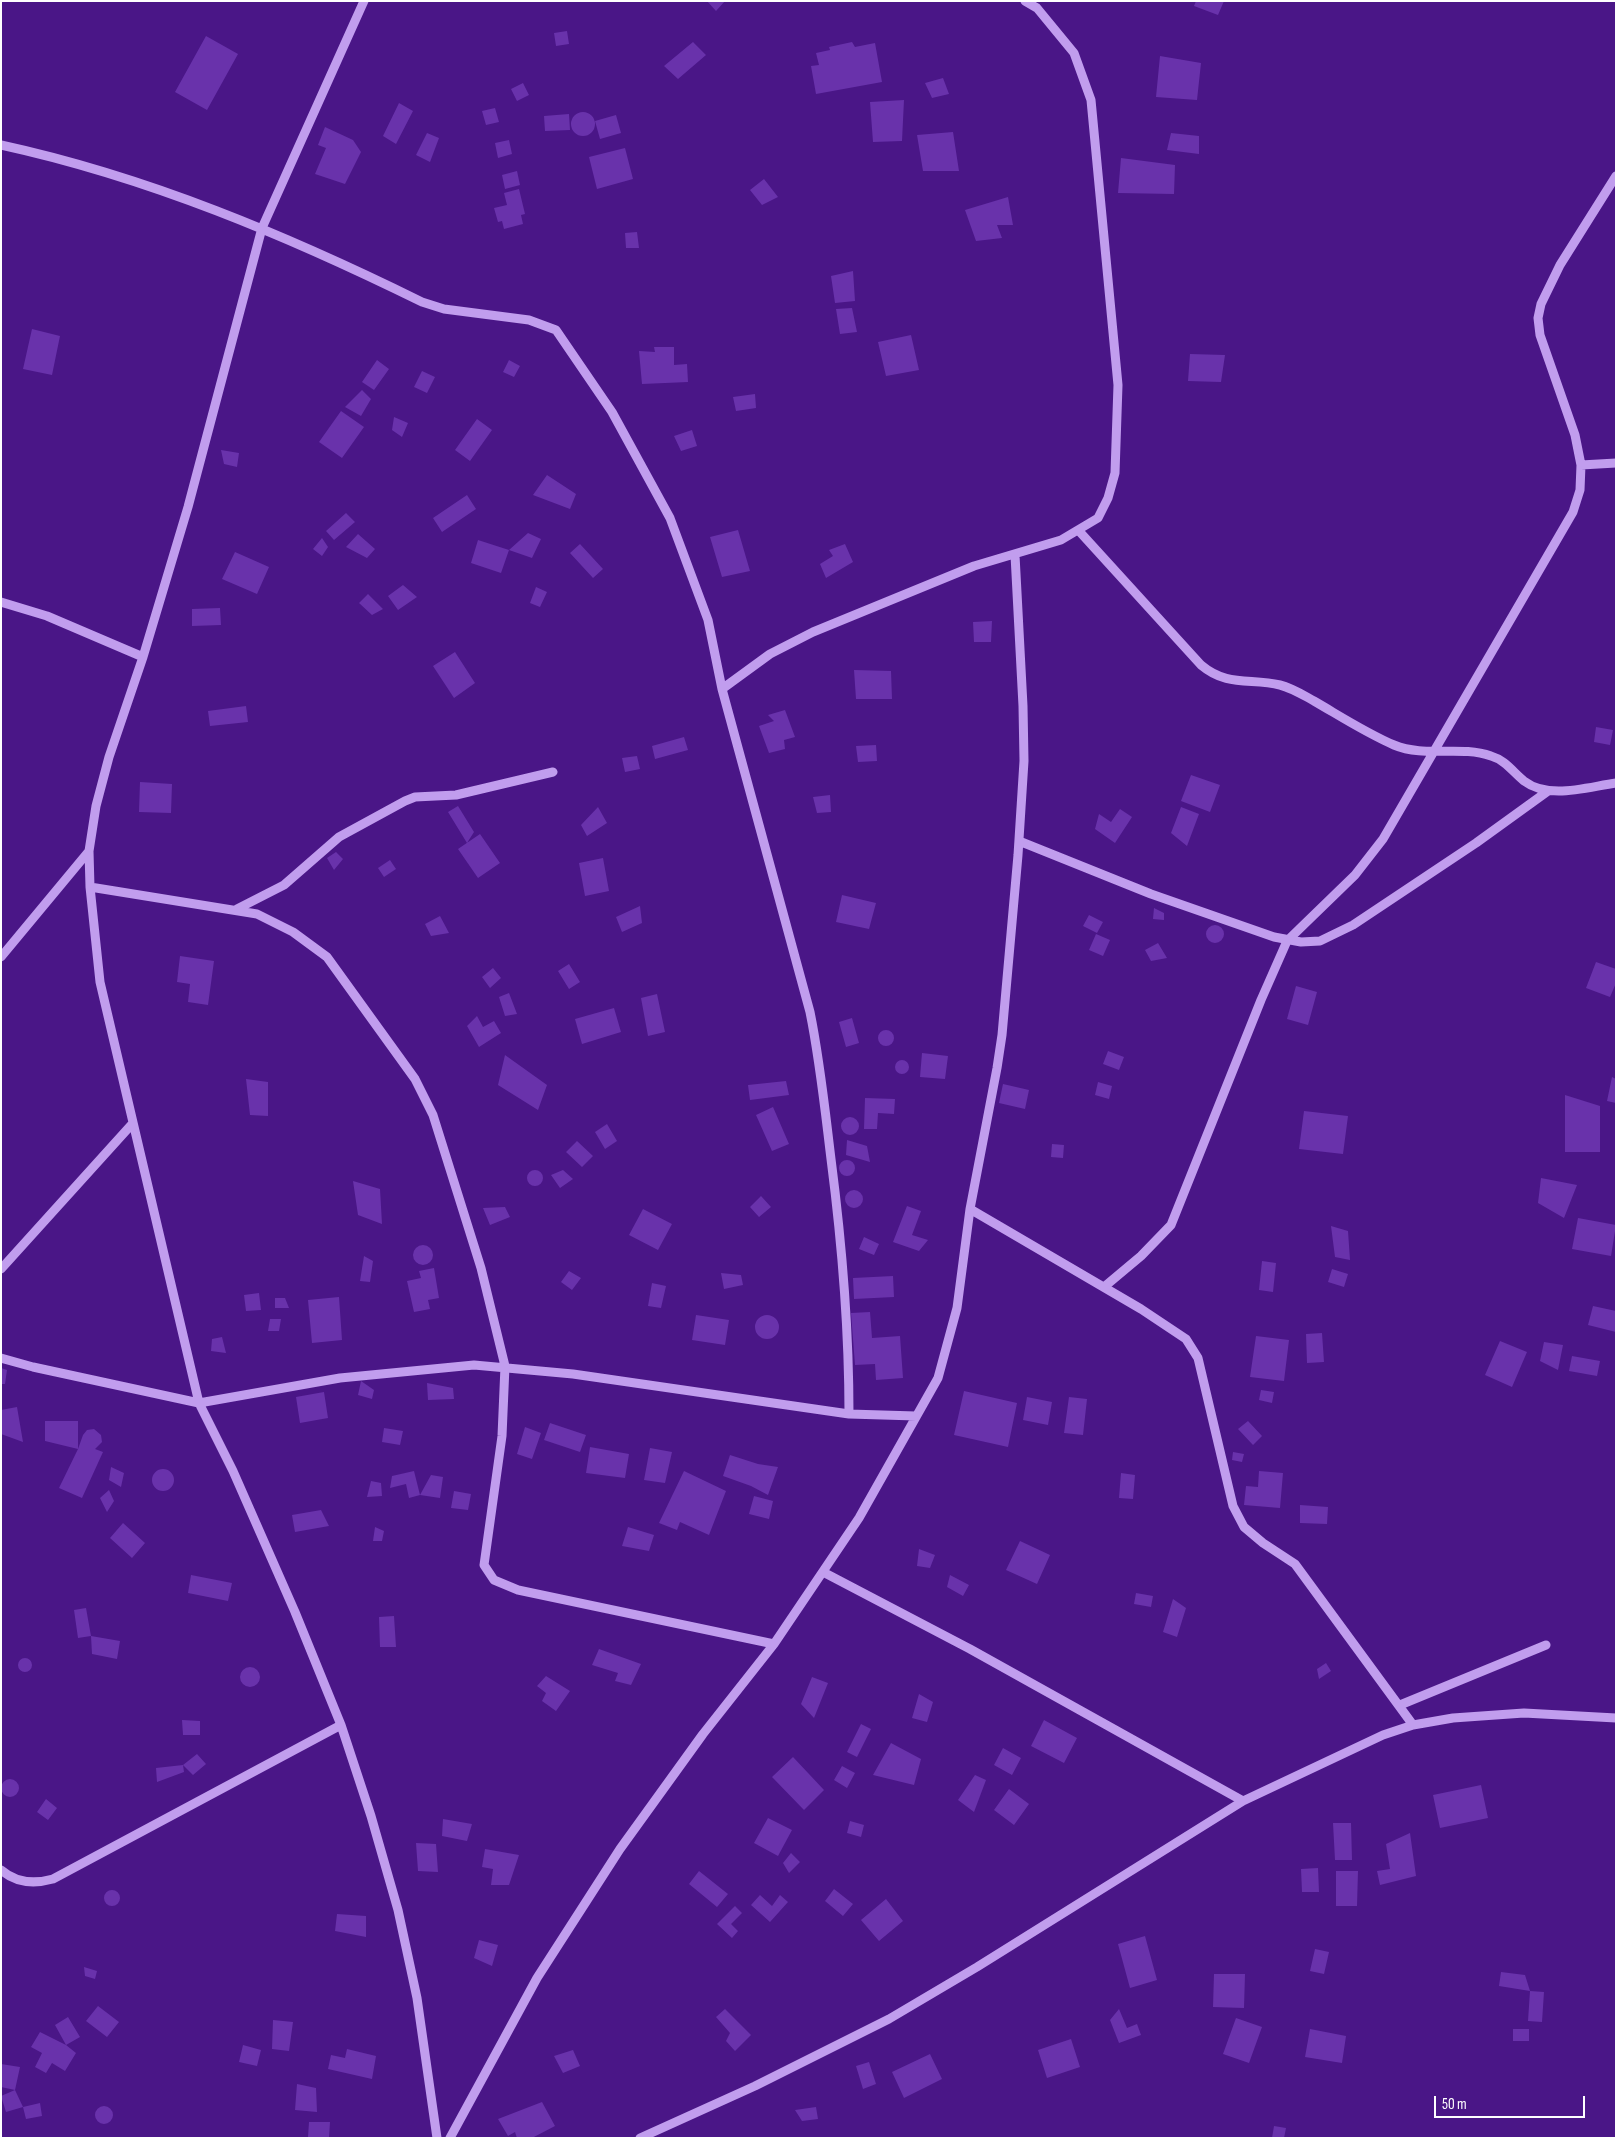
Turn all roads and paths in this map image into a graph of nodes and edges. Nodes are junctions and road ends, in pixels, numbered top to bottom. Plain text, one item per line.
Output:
1 (364, 1) edge
2 (1025, 1) edge
3 (1, 145) edge
4 (1616, 176) edge
5 (262, 228) junction
6 (1616, 463) edge
7 (1581, 465) junction
8 (1079, 531) junction
9 (1015, 555) junction
10 (1, 602) edge
11 (143, 657) junction
12 (722, 689) junction
13 (1433, 752) junction
14 (553, 772) dead end
15 (1616, 783) edge
16 (1548, 791) junction
17 (1019, 841) junction
18 (89, 851) junction
19 (90, 887) junction
20 (237, 909) junction
21 (1287, 941) junction
22 (1, 957) edge
23 (133, 1123) junction
24 (970, 1209) junction
25 (1, 1269) edge
26 (1104, 1287) junction
27 (1, 1358) edge
28 (505, 1366) junction
29 (199, 1403) junction
30 (849, 1414) junction
31 (916, 1416) junction
32 (823, 1572) junction
33 (774, 1644) junction
34 (1546, 1645) dead end
35 (1400, 1705) junction
36 (1616, 1718) edge
37 (340, 1725) junction
38 (1412, 1725) junction
39 (1243, 1801) junction
40 (1, 1870) edge
41 (437, 2138) edge
42 (450, 2138) edge
43 (640, 2138) edge

1 - 5 street
2 - 8 street
3 - 5 street
4 - 7 street
5 - 11 street
5 - 12 street
6 - 7 street
7 - 13 street
8 - 9 street
8 - 13 street
9 - 12 street
9 - 17 street
10 - 11 street
11 - 18 street
12 - 30 street
13 - 16 street
13 - 21 street
14 - 20 street
15 - 16 street
16 - 21 street
17 - 21 street
17 - 24 street
18 - 19 street
18 - 22 street
19 - 20 street
19 - 23 street
20 - 28 street
21 - 26 street
23 - 25 street
23 - 29 street
24 - 26 street
24 - 31 street
26 - 35 street
27 - 29 street
28 - 29 street
28 - 30 street
28 - 33 street
29 - 37 street
30 - 31 street
31 - 32 street
32 - 33 street
32 - 39 street
33 - 42 street
34 - 35 street
35 - 38 street
36 - 38 street
37 - 40 street
37 - 41 street
38 - 39 street
39 - 43 street

